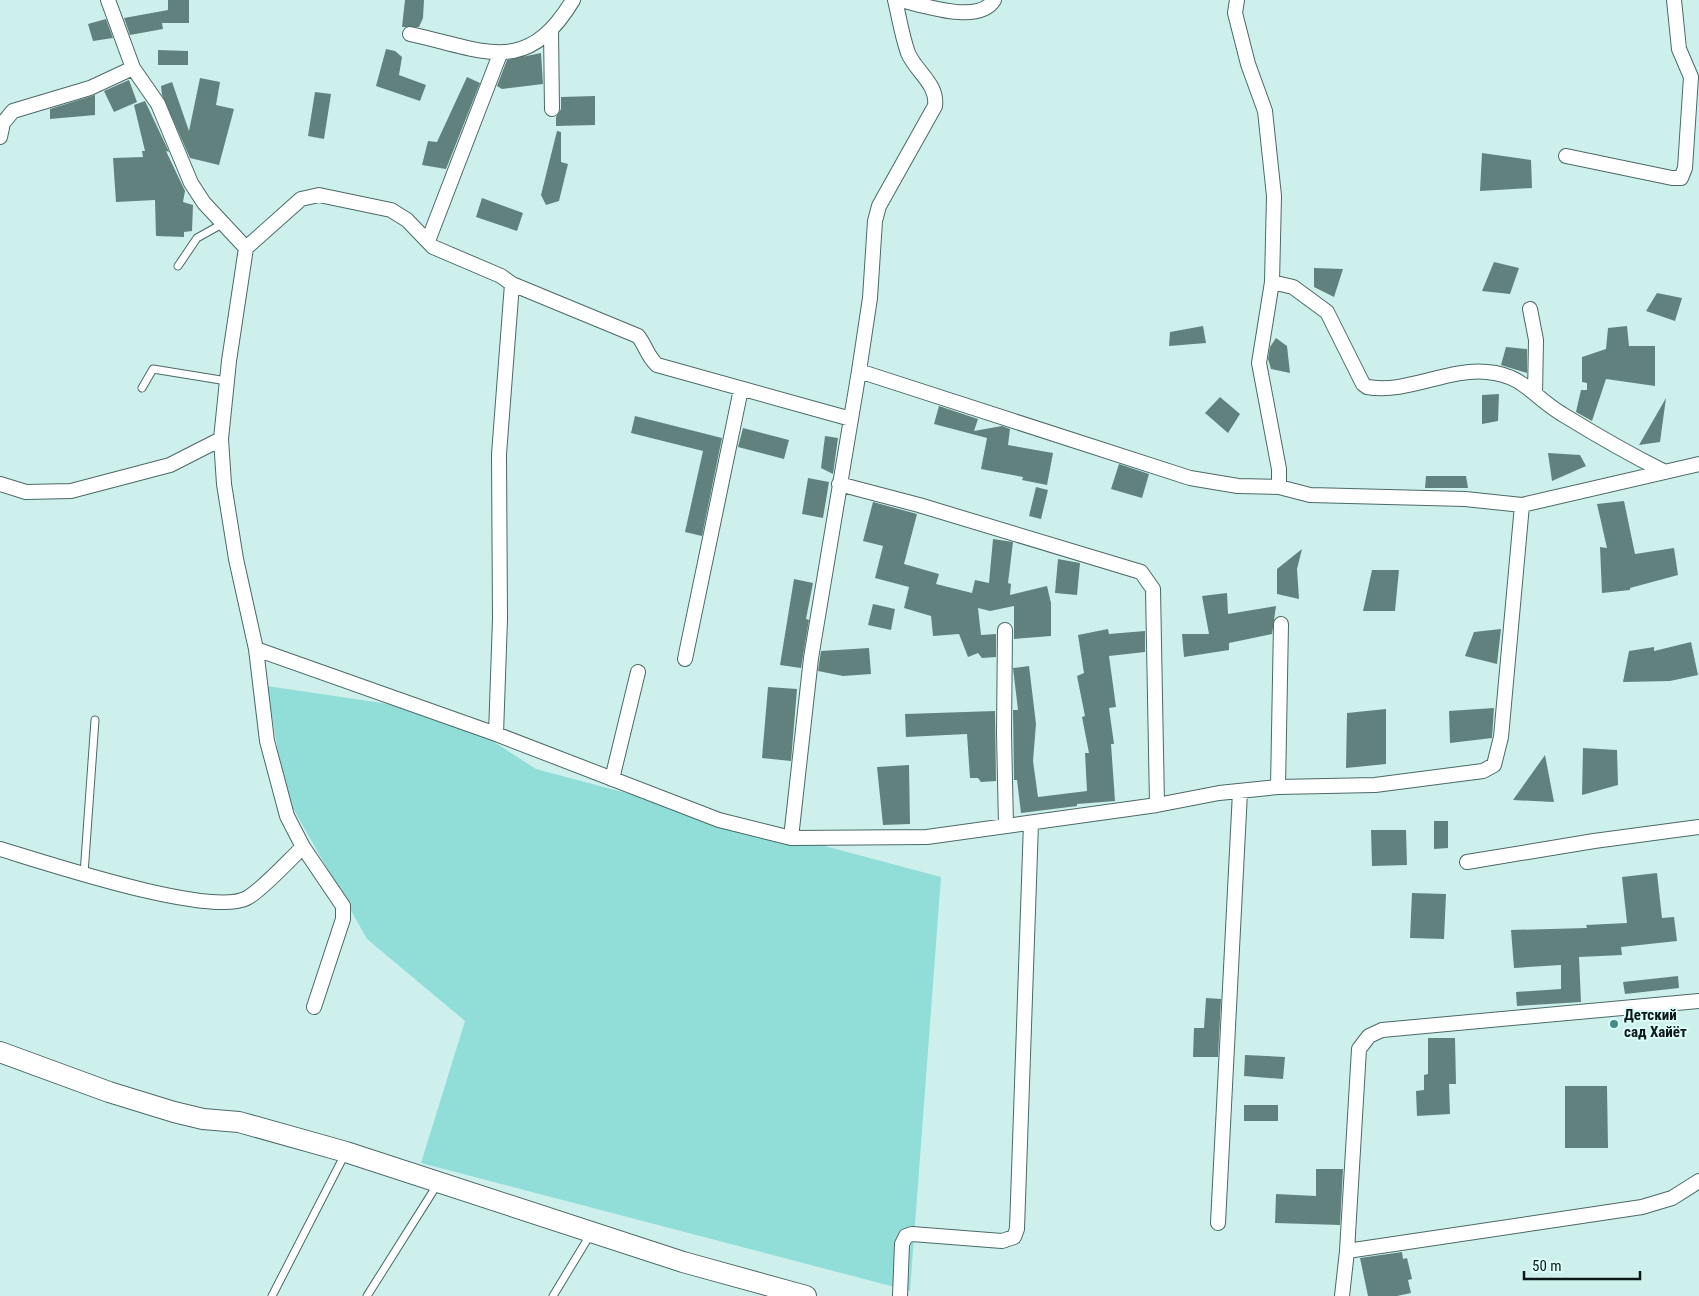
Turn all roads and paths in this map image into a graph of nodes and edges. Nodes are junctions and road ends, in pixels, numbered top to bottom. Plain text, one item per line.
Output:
1 (108, 0) edge
2 (574, 0) edge
3 (894, 0) edge
4 (900, 0) edge
5 (994, 0) edge
6 (1237, 0) edge
7 (1674, 0) edge
8 (551, 30) junction
9 (410, 34) dead end
10 (500, 54) junction
11 (133, 68) junction
12 (552, 109) dead end
13 (0, 136) edge
14 (1566, 156) dead end
15 (222, 224) junction
16 (428, 241) junction
17 (246, 248) junction
18 (178, 266) dead end
19 (1272, 282) junction
20 (512, 284) junction
21 (1530, 309) dead end
22 (859, 371) junction
23 (227, 381) junction
24 (142, 388) dead end
25 (741, 389) junction
26 (1535, 394) junction
27 (851, 419) junction
28 (221, 440) junction
29 (1699, 464) edge
30 (1665, 472) junction
31 (0, 484) edge
32 (839, 484) junction
33 (1279, 487) junction
34 (1522, 505) junction
35 (1281, 624) dead end
36 (1005, 630) dead end
37 (256, 649) junction
38 (685, 660) dead end
39 (638, 672) dead end
40 (95, 720) dead end
41 (496, 734) junction
42 (612, 779) junction
43 (1278, 787) junction
44 (1240, 792) junction
45 (1156, 805) junction
46 (1031, 823) junction
47 (1006, 826) junction
48 (1699, 827) edge
49 (791, 838) junction
50 (303, 847) junction
51 (0, 849) edge
52 (1466, 862) dead end
53 (84, 874) junction
54 (1699, 1001) edge
55 (314, 1007) dead end
56 (0, 1052) edge
57 (346, 1152) junction
58 (1699, 1181) edge
59 (439, 1182) junction
60 (1218, 1223) dead end
61 (592, 1232) junction
62 (1347, 1252) junction
63 (272, 1296) edge
64 (367, 1296) edge
65 (553, 1296) edge
66 (806, 1296) edge
67 (900, 1296) edge
68 (1342, 1296) edge

1 - 11 street
2 - 8 street
3 - 22 street
4 - 5 street
6 - 19 street
7 - 14 street
8 - 10 street
8 - 12 street
9 - 10 street
10 - 16 street
11 - 13 street
11 - 15 street
15 - 17 street
15 - 18 lane
16 - 17 street
16 - 20 street
17 - 23 street
19 - 26 street
19 - 33 street
20 - 25 street
20 - 41 street
21 - 26 street
22 - 27 street
22 - 33 street
23 - 24 lane
23 - 28 street
25 - 27 street
25 - 38 street
26 - 30 street
27 - 32 street
28 - 31 street
28 - 37 street
29 - 30 street
30 - 34 street
32 - 45 street
32 - 49 street
33 - 34 street
34 - 43 street
35 - 43 street
36 - 47 street
37 - 41 street
37 - 50 street
39 - 42 street
40 - 53 lane
41 - 42 street
42 - 49 street
43 - 44 street
44 - 45 street
44 - 60 street
45 - 46 street
46 - 47 street
46 - 67 street
47 - 49 street
48 - 52 street
50 - 53 street
50 - 55 street
51 - 53 street
54 - 62 street
56 - 57 street
57 - 59 street
57 - 63 lane
58 - 62 street
59 - 61 street
59 - 64 lane
61 - 65 lane
61 - 66 street
62 - 68 street

